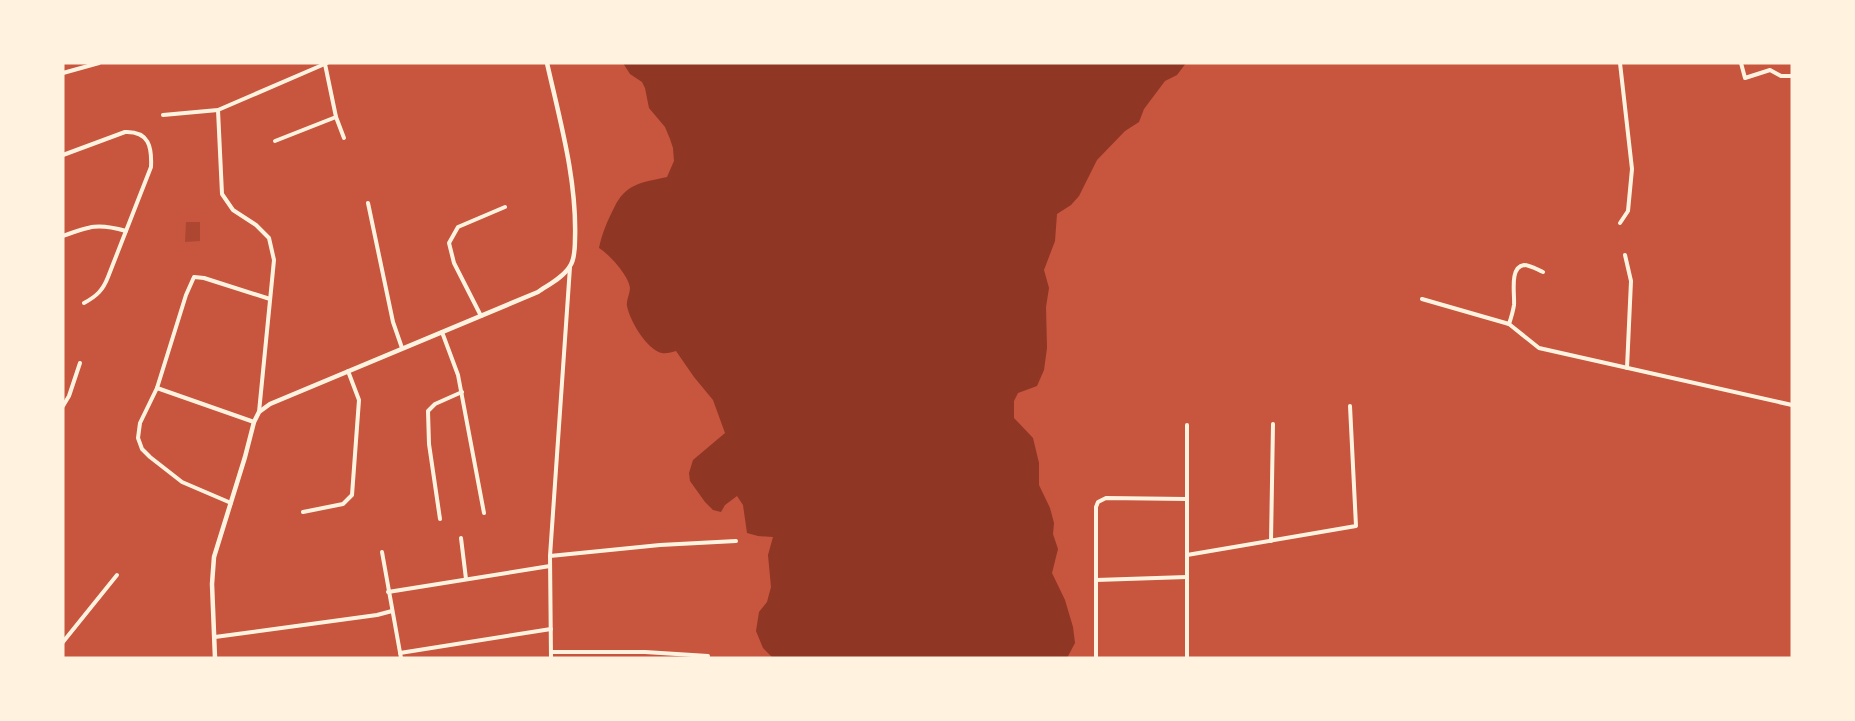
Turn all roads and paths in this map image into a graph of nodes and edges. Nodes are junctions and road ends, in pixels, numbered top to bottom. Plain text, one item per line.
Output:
1 (99, 63) edge
2 (547, 63) edge
3 (1620, 63) edge
4 (1741, 63) edge
5 (326, 64) edge
6 (63, 73) edge
7 (1792, 76) edge
8 (218, 110) junction
9 (163, 115) dead end
10 (336, 117) junction
11 (344, 138) dead end
12 (275, 141) dead end
13 (63, 155) edge
14 (368, 203) dead end
15 (505, 207) dead end
16 (1620, 223) dead end
17 (126, 231) junction
18 (63, 236) edge
19 (1625, 255) dead end
20 (570, 266) junction
21 (1543, 272) dead end
22 (270, 299) junction
23 (1422, 299) dead end
24 (84, 303) dead end
25 (481, 315) junction
26 (1509, 324) junction
27 (442, 332) junction
28 (402, 348) junction
29 (80, 363) dead end
30 (1627, 368) junction
31 (348, 371) junction
32 (157, 388) junction
33 (462, 392) junction
34 (1792, 405) edge
35 (63, 406) edge
36 (1350, 406) dead end
37 (260, 412) junction
38 (254, 422) junction
39 (1273, 424) dead end
40 (1187, 425) dead end
41 (1187, 499) junction
42 (231, 503) junction
43 (303, 512) dead end
44 (484, 513) dead end
45 (440, 519) dead end
46 (461, 538) dead end
47 (1271, 541) junction
48 (736, 542) dead end
49 (382, 552) dead end
50 (1187, 555) junction
51 (550, 556) junction
52 (550, 566) junction
53 (117, 575) dead end
54 (1187, 577) junction
55 (466, 579) junction
56 (1096, 580) junction
57 (388, 592) junction
58 (392, 611) junction
59 (551, 629) junction
60 (215, 638) junction
61 (63, 642) edge
62 (551, 652) junction
63 (400, 656) edge
64 (708, 656) dead end
65 (215, 658) edge
66 (551, 658) edge
67 (1096, 658) edge
68 (1187, 658) edge

1 - 6 street
2 - 20 street
3 - 16 street
4 - 7 street
5 - 8 street
5 - 10 street
8 - 9 street
8 - 22 street
10 - 11 street
10 - 12 street
13 - 17 street
14 - 28 street
15 - 25 street
17 - 18 street
17 - 24 street
19 - 30 street
20 - 25 street
20 - 51 street
21 - 26 street
22 - 32 street
22 - 37 street
23 - 26 street
25 - 27 street
26 - 30 street
27 - 28 street
27 - 33 street
28 - 31 street
29 - 35 street
30 - 34 street
31 - 37 street
31 - 43 street
32 - 38 street
32 - 42 street
33 - 44 street
33 - 45 street
36 - 47 street
37 - 38 street
38 - 42 street
39 - 47 street
40 - 41 street
41 - 50 street
41 - 56 street
42 - 60 street
46 - 55 street
47 - 50 street
48 - 51 street
49 - 57 street
50 - 54 street
51 - 52 street
52 - 55 street
52 - 59 street
53 - 61 street
54 - 56 street
54 - 68 street
55 - 57 street
56 - 67 street
57 - 58 street
58 - 60 street
58 - 63 street
59 - 62 street
59 - 63 street
60 - 65 street
62 - 64 street
62 - 66 street

